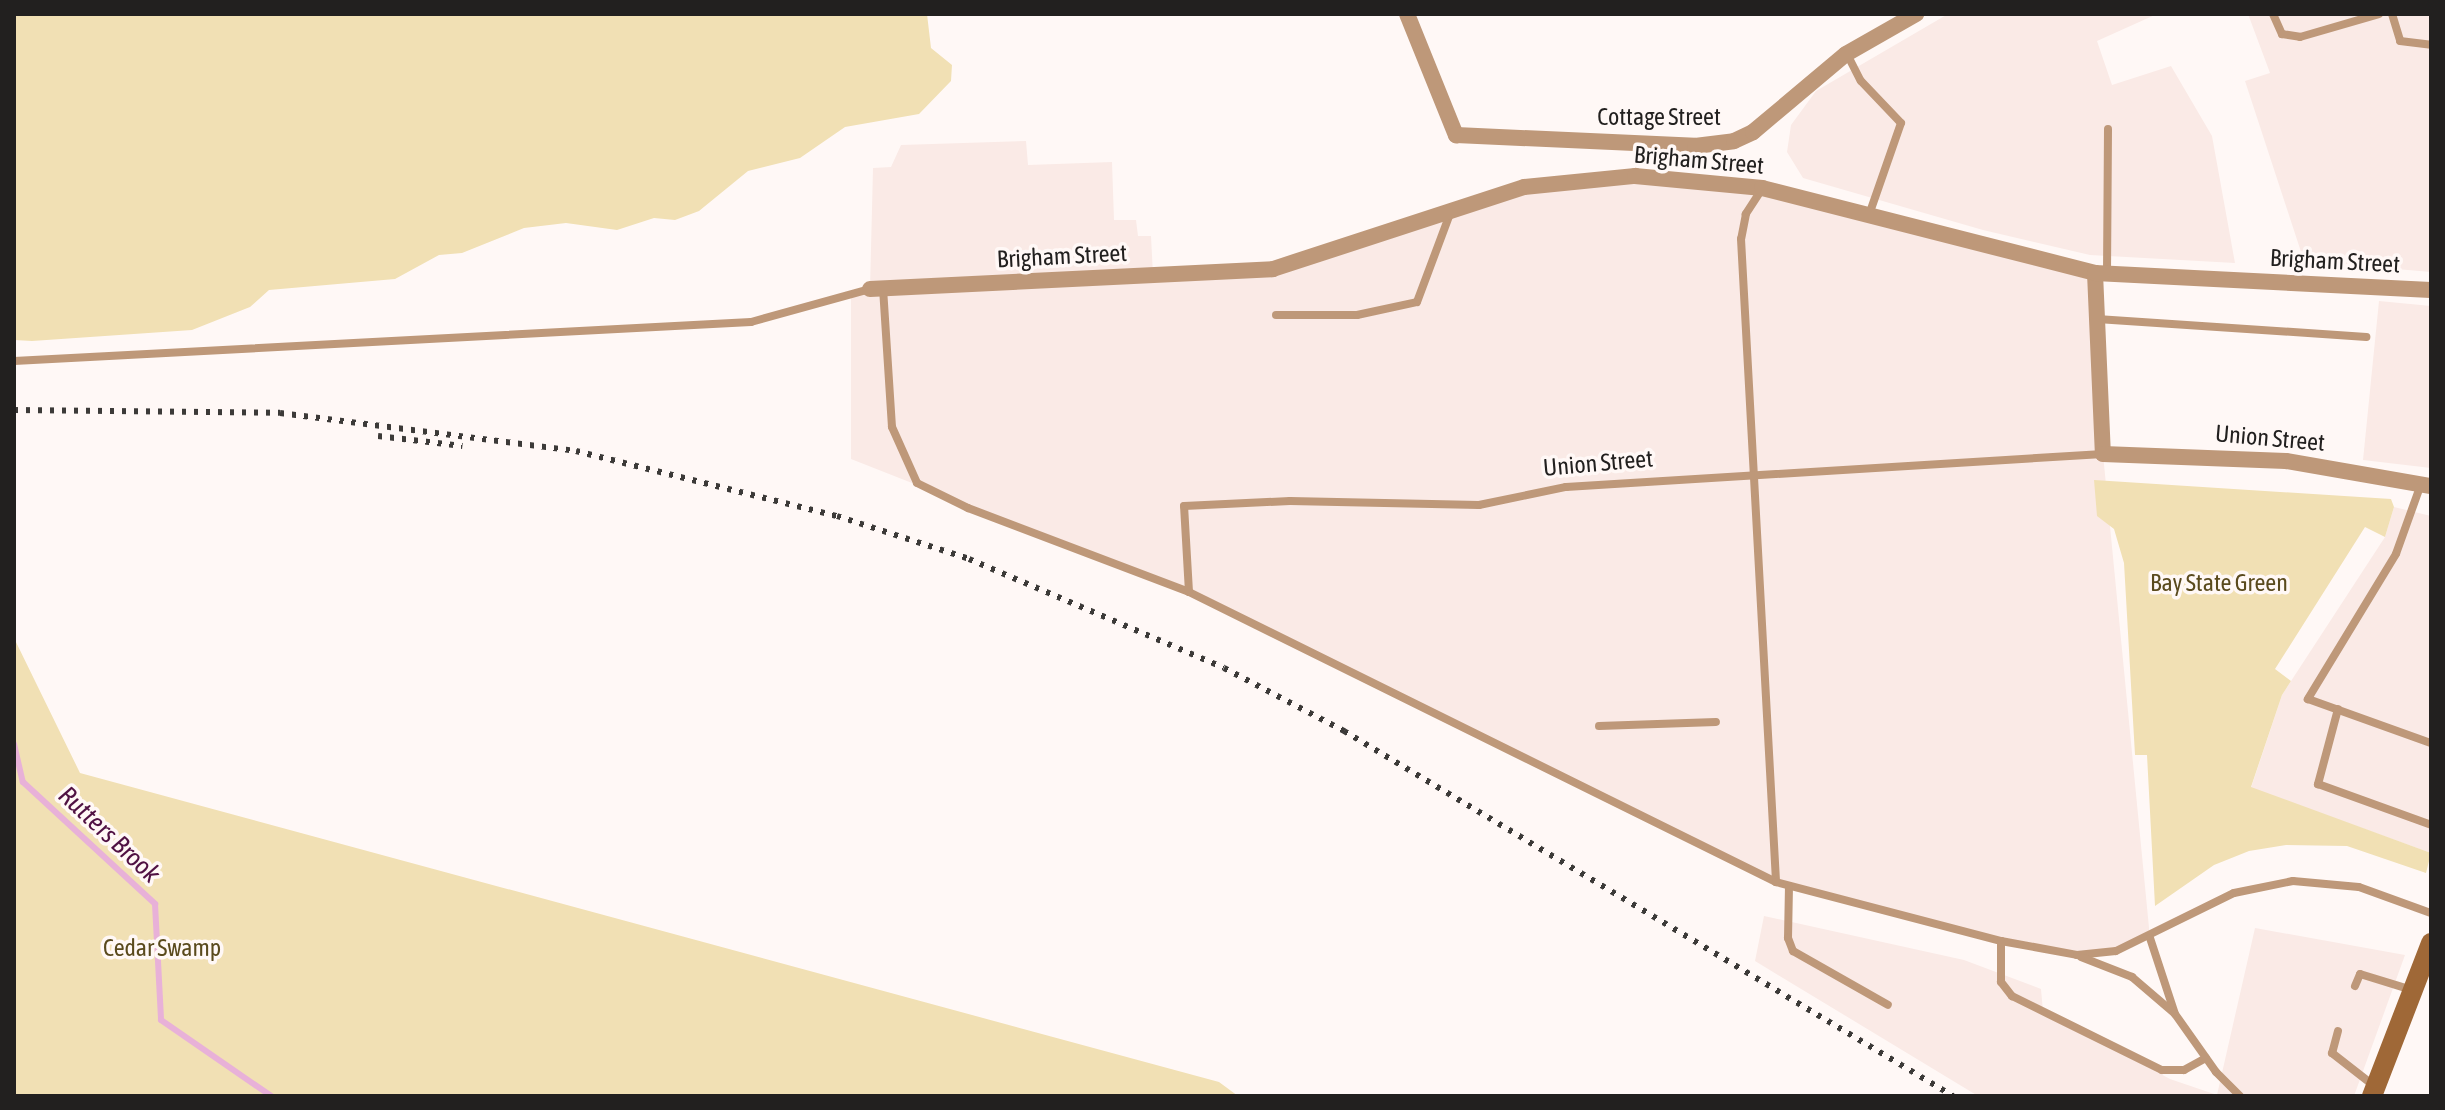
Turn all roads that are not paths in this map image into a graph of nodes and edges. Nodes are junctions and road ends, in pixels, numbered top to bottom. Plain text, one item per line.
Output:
1 (1407, 14) edge
2 (1916, 14) edge
3 (2273, 14) edge
4 (2379, 14) edge
5 (2392, 14) edge
6 (2431, 45) edge
7 (1846, 54) junction
8 (2108, 129) dead end
9 (1762, 188) junction
10 (1451, 211) junction
11 (1869, 216) junction
12 (2101, 273) junction
13 (876, 289) junction
14 (2431, 290) edge
15 (1276, 315) dead end
16 (2097, 319) junction
17 (2366, 337) dead end
18 (14, 361) edge
19 (2103, 454) junction
20 (1753, 475) junction
21 (2426, 485) edge
22 (1189, 592) junction
23 (2338, 709) junction
24 (1716, 722) dead end
25 (1599, 726) dead end
26 (2431, 743) edge
27 (2431, 825) edge
28 (1776, 882) junction
29 (1789, 886) junction
30 (2431, 913) edge
31 (2150, 938) junction
32 (2001, 941) junction
33 (2430, 951) edge
34 (2077, 955) junction
35 (2355, 986) dead end
36 (2413, 990) junction
37 (1888, 1005) dead end
38 (2175, 1014) junction
39 (2338, 1031) dead end
40 (2206, 1058) junction
41 (2374, 1092) edge
42 (2240, 1096) edge

1 - 7 street, Cottage Street
2 - 7 street, Cottage Street
3 - 4 lane
5 - 6 lane
7 - 11 lane
8 - 12 lane
9 - 10 street, Brigham Street
9 - 11 street, Brigham Street
9 - 20 lane
10 - 13 street, Brigham Street
10 - 15 lane
11 - 12 street, Brigham Street
12 - 14 street, Brigham Street
12 - 16 street
13 - 18 lane
13 - 22 lane
16 - 17 lane
16 - 19 street
19 - 20 lane, Union Street
19 - 21 street, Union Street
20 - 22 lane, Union Street
20 - 28 lane
21 - 23 lane
22 - 28 lane
23 - 26 lane
23 - 27 lane
24 - 25 lane
28 - 29 lane
29 - 32 lane
29 - 37 lane
30 - 31 lane
31 - 34 lane
31 - 38 lane
32 - 34 lane
32 - 40 lane
33 - 36 main road
34 - 38 lane
35 - 36 lane
36 - 41 main road
38 - 40 lane
39 - 41 lane
40 - 42 lane

